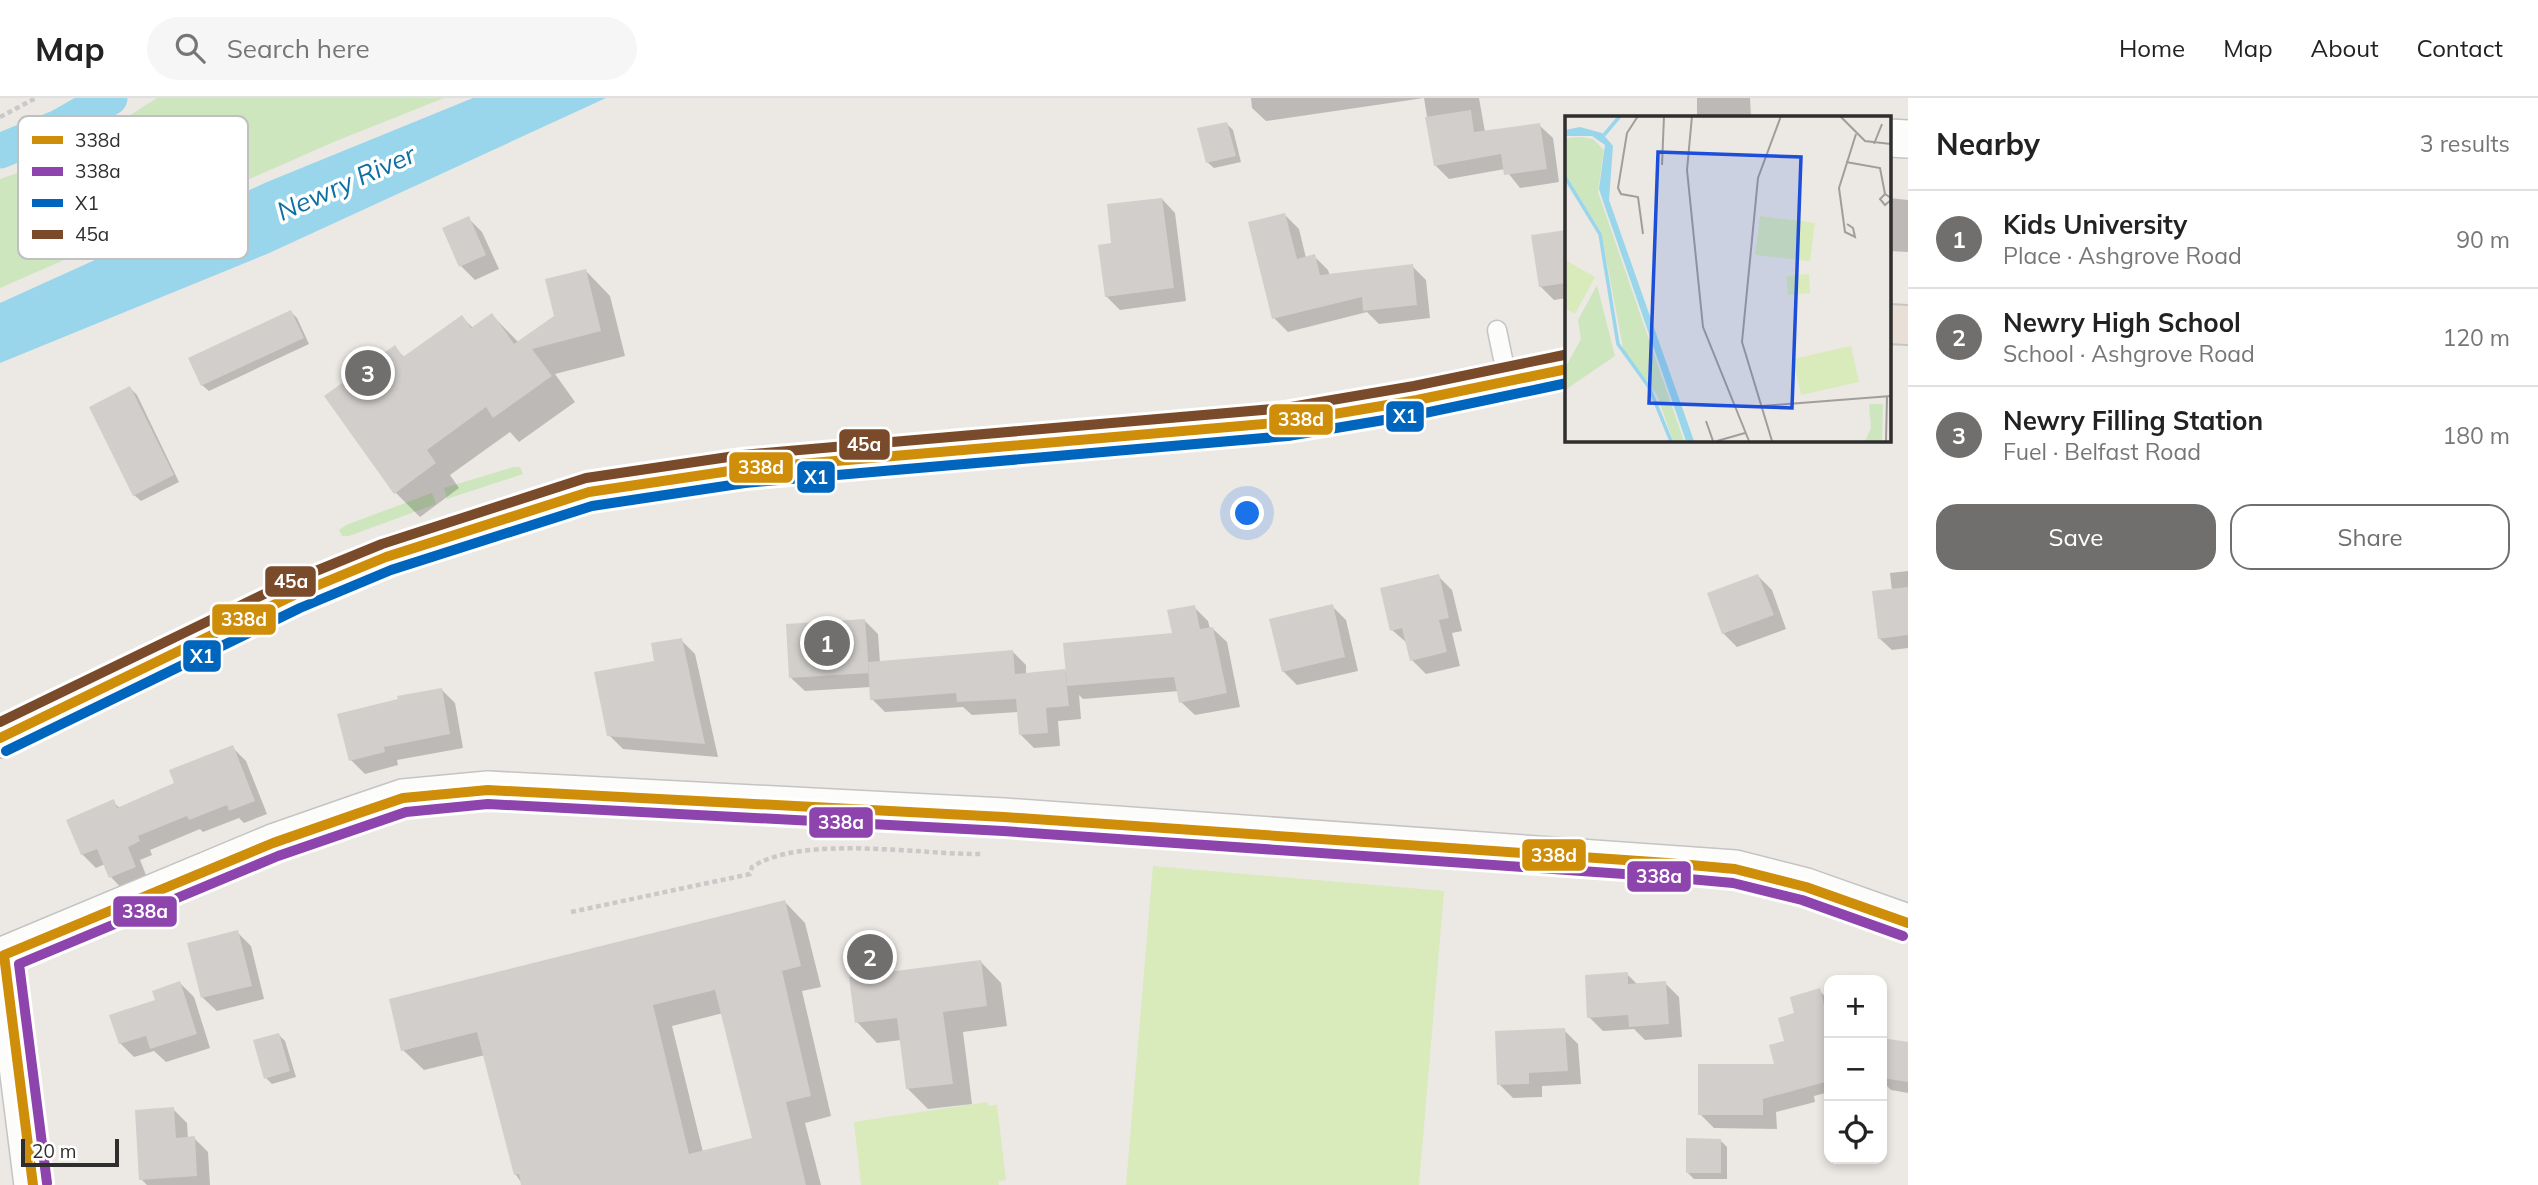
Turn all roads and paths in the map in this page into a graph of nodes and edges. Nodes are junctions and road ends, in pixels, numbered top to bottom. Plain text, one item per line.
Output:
1 (36, 98) edge
2 (0, 117) edge
3 (1890, 138) edge
4 (1908, 139) edge
5 (1890, 324) edge
6 (1908, 325) edge
7 (1497, 330) dead end
8 (1565, 369) edge
9 (1508, 383) junction
10 (0, 738) edge
11 (985, 854) dead end
12 (570, 912) dead end
13 (1908, 923) edge
14 (2, 956) edge
15 (33, 1185) edge

1 - 2 path
3 - 4 street
5 - 6 highway
7 - 9 lane
8 - 9 highway
9 - 10 highway
11 - 12 path
13 - 14 street
14 - 15 street

